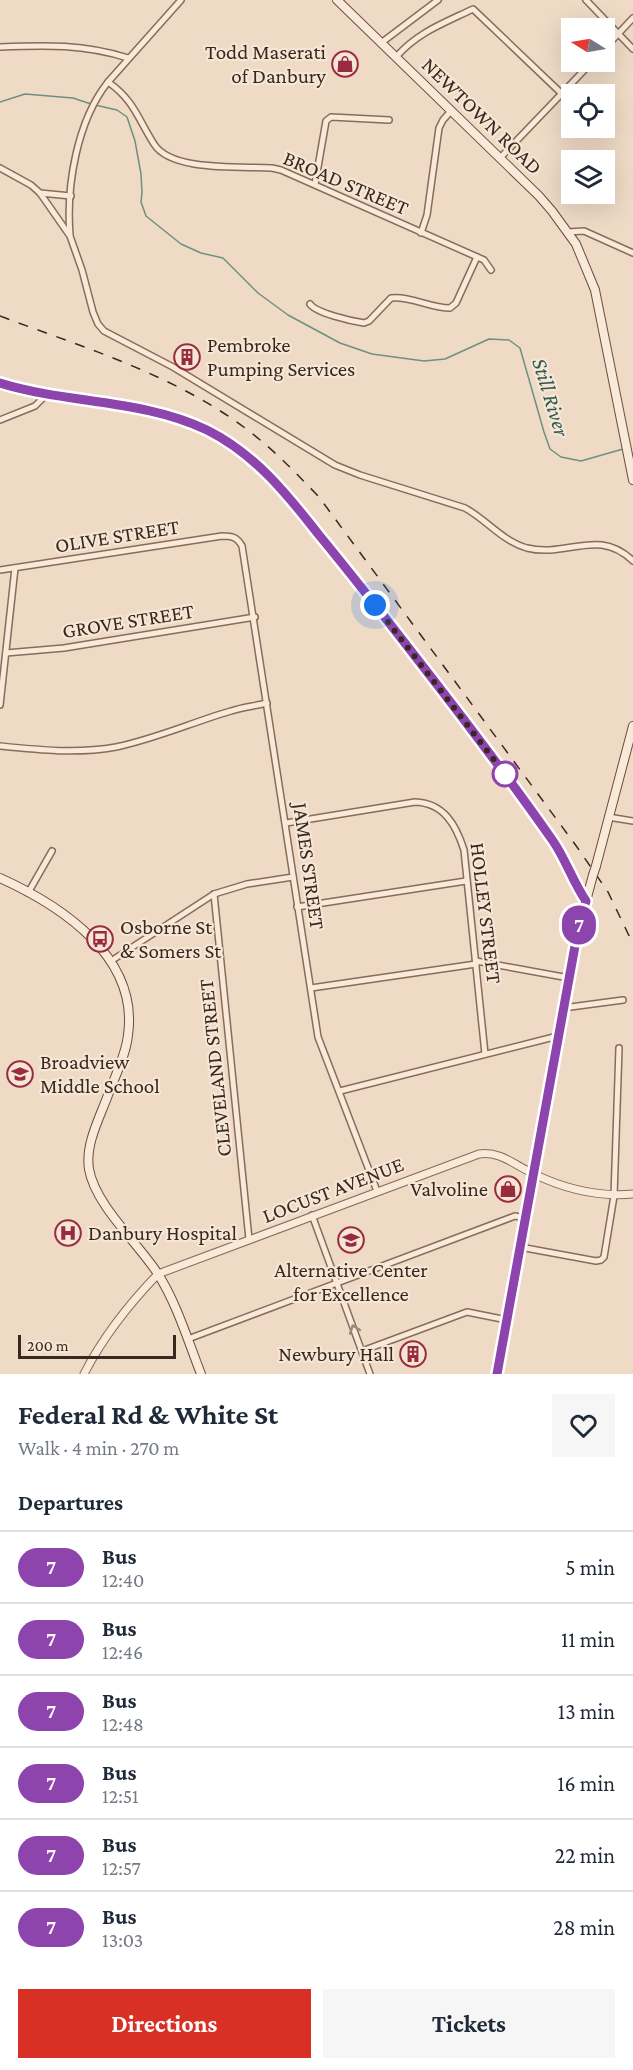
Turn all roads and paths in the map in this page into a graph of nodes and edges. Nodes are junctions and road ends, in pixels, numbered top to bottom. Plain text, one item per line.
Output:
1 (181, 0) edge
2 (337, 0) edge
3 (438, 0) edge
4 (586, 0) edge
5 (633, 18) edge
6 (619, 35) junction
7 (615, 39) edge
8 (381, 43) junction
9 (0, 47) edge
10 (633, 49) edge
11 (396, 57) junction
12 (128, 58) junction
13 (582, 72) edge
14 (108, 82) junction
15 (570, 84) edge
16 (561, 93) joint
17 (450, 111) junction
18 (389, 120) dead end
19 (500, 158) junction
20 (0, 168) edge
21 (315, 184) junction
22 (40, 193) junction
23 (71, 196) junction
24 (568, 232) junction
25 (421, 233) junction
26 (70, 237) junction
27 (633, 253) edge
28 (477, 257) junction
29 (491, 270) dead end
30 (310, 304) dead end
31 (0, 383) edge
32 (46, 395) junction
33 (0, 420) edge
34 (633, 480) edge
35 (238, 539) joint
36 (632, 558) edge
37 (15, 568) junction
38 (0, 570) edge
39 (255, 617) junction
40 (6, 653) junction
41 (267, 703) junction
42 (0, 705) edge
43 (633, 726) edge
44 (0, 746) edge
45 (630, 750) edge
46 (608, 817) junction
47 (633, 821) edge
48 (286, 823) junction
49 (52, 851) dead end
50 (293, 877) junction
51 (0, 878) edge
52 (466, 881) junction
53 (28, 893) junction
54 (214, 894) junction
55 (586, 901) junction
56 (297, 907) junction
57 (111, 962) junction
58 (476, 963) junction
59 (569, 978) junction
60 (311, 988) junction
61 (623, 1000) dead end
62 (563, 1008) junction
63 (558, 1036) junction
64 (619, 1048) dead end
65 (485, 1054) junction
66 (340, 1091) junction
67 (534, 1174) junction
68 (377, 1191) junction
69 (633, 1194) edge
70 (614, 1196) junction
71 (312, 1215) junction
72 (525, 1218) junction
73 (249, 1239) junction
74 (520, 1247) junction
75 (158, 1274) junction
76 (337, 1283) junction
77 (507, 1320) junction
78 (188, 1339) junction
79 (362, 1351) junction
80 (84, 1374) edge
81 (201, 1374) edge
82 (370, 1374) edge
83 (497, 1374) edge

1 - 12 street
2 - 8 main road, NEWTOWN ROAD
3 - 8 street
4 - 6 street
5 - 6 street
6 - 7 street
6 - 10 street
8 - 11 main road, NEWTOWN ROAD
9 - 12 street
11 - 16 street
11 - 17 main road, NEWTOWN ROAD
12 - 14 street
13 - 15 street
14 - 21 street, BROAD STREET
14 - 23 street
16 - 19 street
17 - 19 main road, NEWTOWN ROAD
17 - 25 street
18 - 21 street
19 - 24 main road, NEWTOWN ROAD
20 - 22 street
21 - 25 street, BROAD STREET
22 - 23 street
22 - 26 street
23 - 26 street
24 - 27 street
24 - 34 main road, NEWTOWN ROAD
25 - 28 street, BROAD STREET
26 - 36 street
28 - 29 street, BROAD STREET
28 - 30 street
31 - 32 main road
32 - 33 street
32 - 55 main road
35 - 37 street, OLIVE STREET
35 - 39 street, JAMES STREET
37 - 38 street, OLIVE STREET
37 - 40 street
39 - 40 street, GROVE STREET
39 - 41 street, JAMES STREET
40 - 42 street
41 - 44 street
41 - 48 street, JAMES STREET
43 - 45 main road
45 - 46 main road
46 - 47 street
46 - 55 main road, bridge
48 - 50 street, JAMES STREET
48 - 52 street, HOLLEY STREET
49 - 53 street
50 - 54 street
50 - 56 street, JAMES STREET
51 - 53 main road
52 - 56 street
52 - 58 street, HOLLEY STREET
53 - 57 main road
54 - 57 street
54 - 73 street, CLEVELAND STREET
55 - 59 main road
56 - 60 street, JAMES STREET
57 - 75 main road
58 - 59 street
58 - 60 street
58 - 65 street, HOLLEY STREET
59 - 62 main road
60 - 66 street, JAMES STREET
61 - 62 street
62 - 63 main road
63 - 65 street
63 - 67 main road
64 - 70 street
65 - 66 street
66 - 68 street, JAMES STREET
67 - 68 street, LOCUST AVENUE
67 - 70 street, LOCUST AVENUE
67 - 72 main road
68 - 71 street, LOCUST AVENUE
69 - 70 street, LOCUST AVENUE
70 - 74 street
71 - 73 street, LOCUST AVENUE
71 - 76 street
72 - 74 main road
72 - 76 street
73 - 75 street, LOCUST AVENUE
74 - 77 main road
75 - 78 main road
75 - 80 street, LOCUST AVENUE
76 - 78 street
79 -> 76 street
77 - 79 street
77 - 83 main road
78 - 81 main road
79 - 82 street

